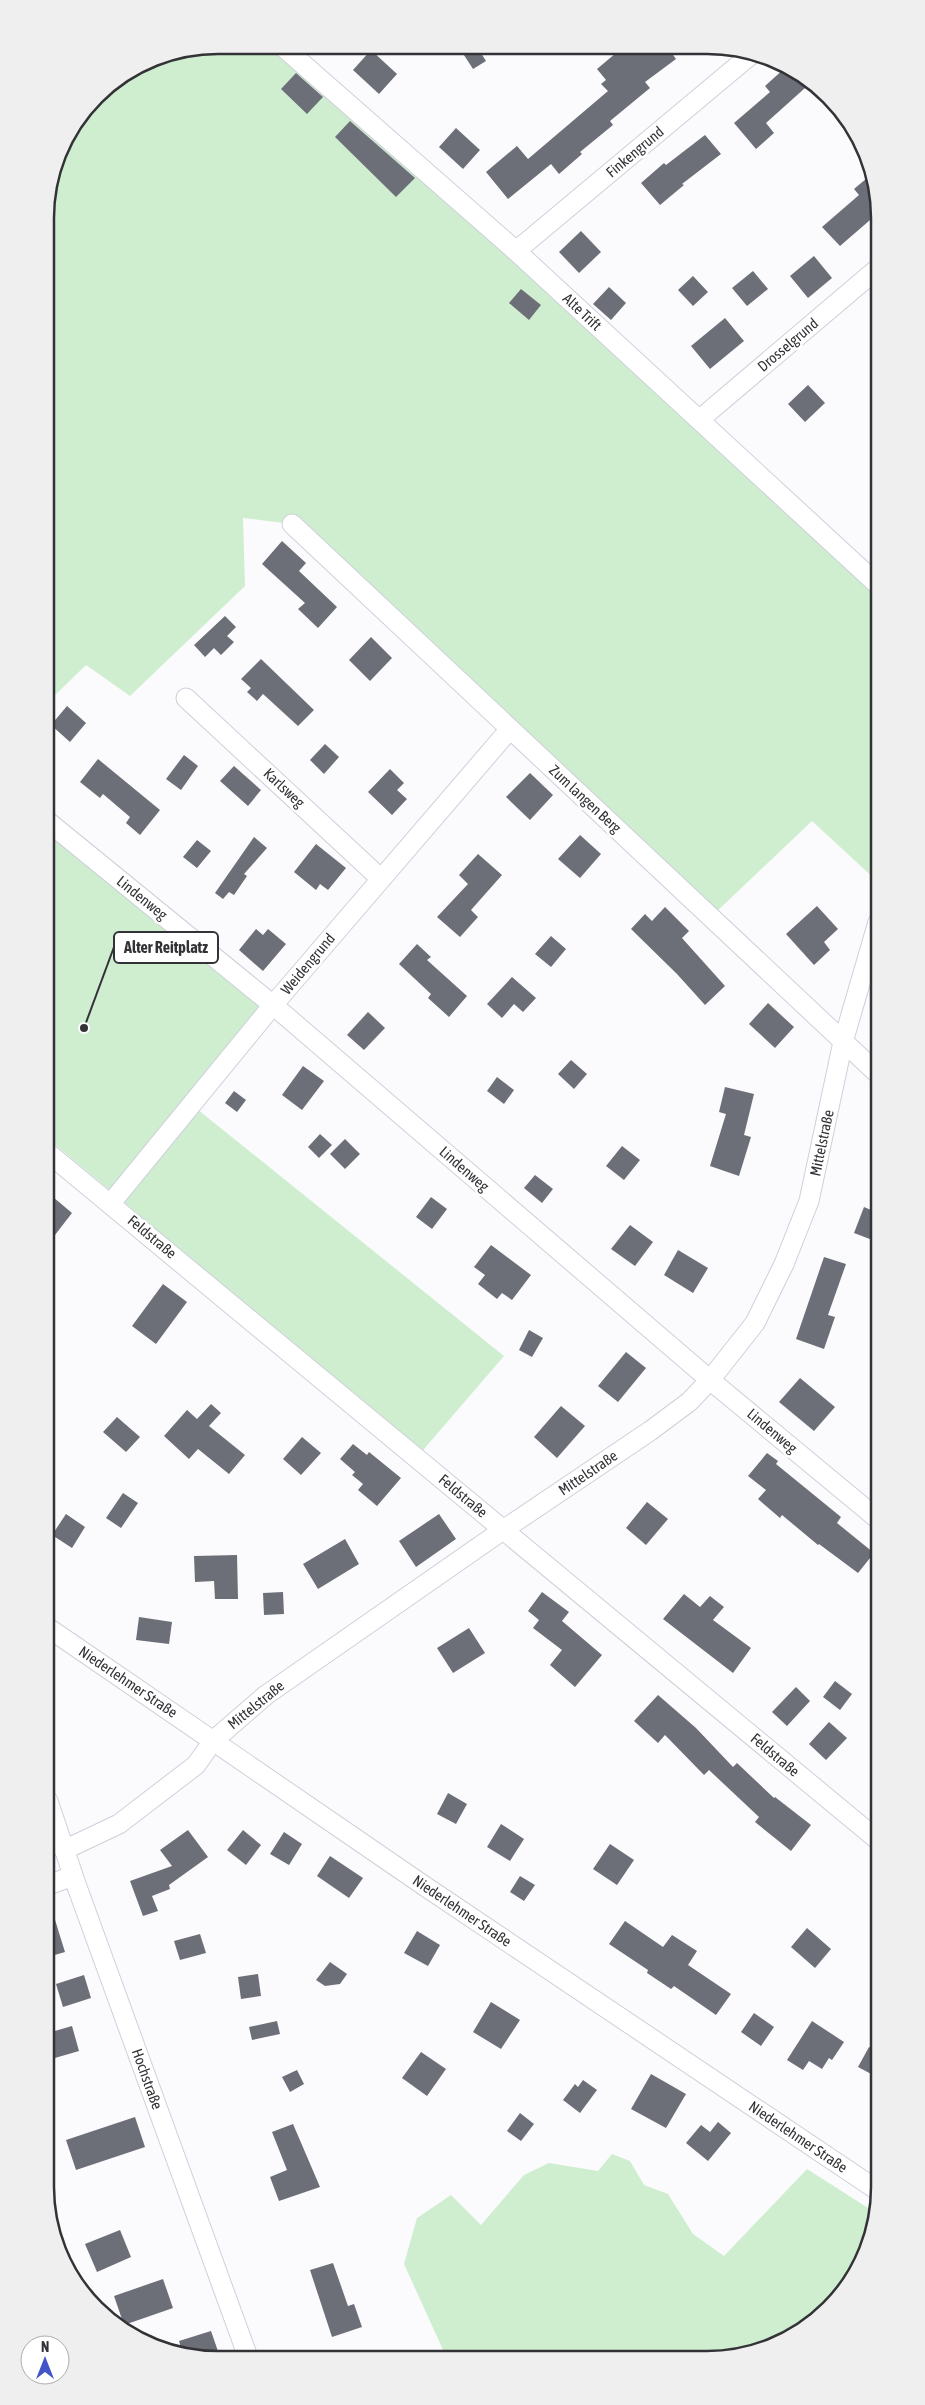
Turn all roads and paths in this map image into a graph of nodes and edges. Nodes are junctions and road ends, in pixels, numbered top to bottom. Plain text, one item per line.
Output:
1 (291, 54) edge
2 (746, 59) edge
3 (516, 251) junction
4 (871, 274) edge
5 (699, 420) junction
6 (292, 524) dead end
7 (871, 578) edge
8 (186, 698) dead end
9 (510, 729) junction
10 (54, 827) edge
11 (380, 878) junction
12 (871, 946) edge
13 (273, 1005) junction
14 (843, 1042) junction
15 (871, 1068) edge
16 (54, 1158) edge
17 (111, 1203) junction
18 (710, 1380) junction
19 (871, 1513) edge
20 (503, 1530) junction
21 (54, 1631) edge
22 (213, 1741) junction
23 (54, 1819) edge
24 (871, 1834) edge
25 (64, 1850) junction
26 (73, 1876) junction
27 (54, 1883) edge
28 (871, 2186) edge
29 (246, 2351) edge

1 - 3 street, Alte Trift
2 - 3 street, Finkengrund
3 - 5 street, Alte Trift
4 - 5 street, Drosselgrund
5 - 7 street, Alte Trift
6 - 9 street, Zum langen Berg
8 - 11 street, Karlsweg
9 - 11 street, Weidengrund
9 - 14 street, Zum langen Berg
10 - 13 street, Lindenweg
11 - 13 street, Weidengrund
12 - 14 street, Mittelstraße
13 - 17 street, Weidengrund
13 - 18 street, Lindenweg
14 - 15 street, Zum langen Berg
14 - 18 street, Mittelstraße
16 - 17 street, Feldstraße
17 - 20 street, Feldstraße
18 - 19 street, Lindenweg
18 - 20 street, Mittelstraße
20 - 22 street, Mittelstraße
20 - 24 street, Feldstraße
21 - 22 street, Niederlehmer Straße
22 - 25 street, Mittelstraße
22 - 28 street, Niederlehmer Straße
23 - 25 street, Hochstraße
25 - 26 street, Hochstraße
26 - 27 street
26 - 29 street, Hochstraße

